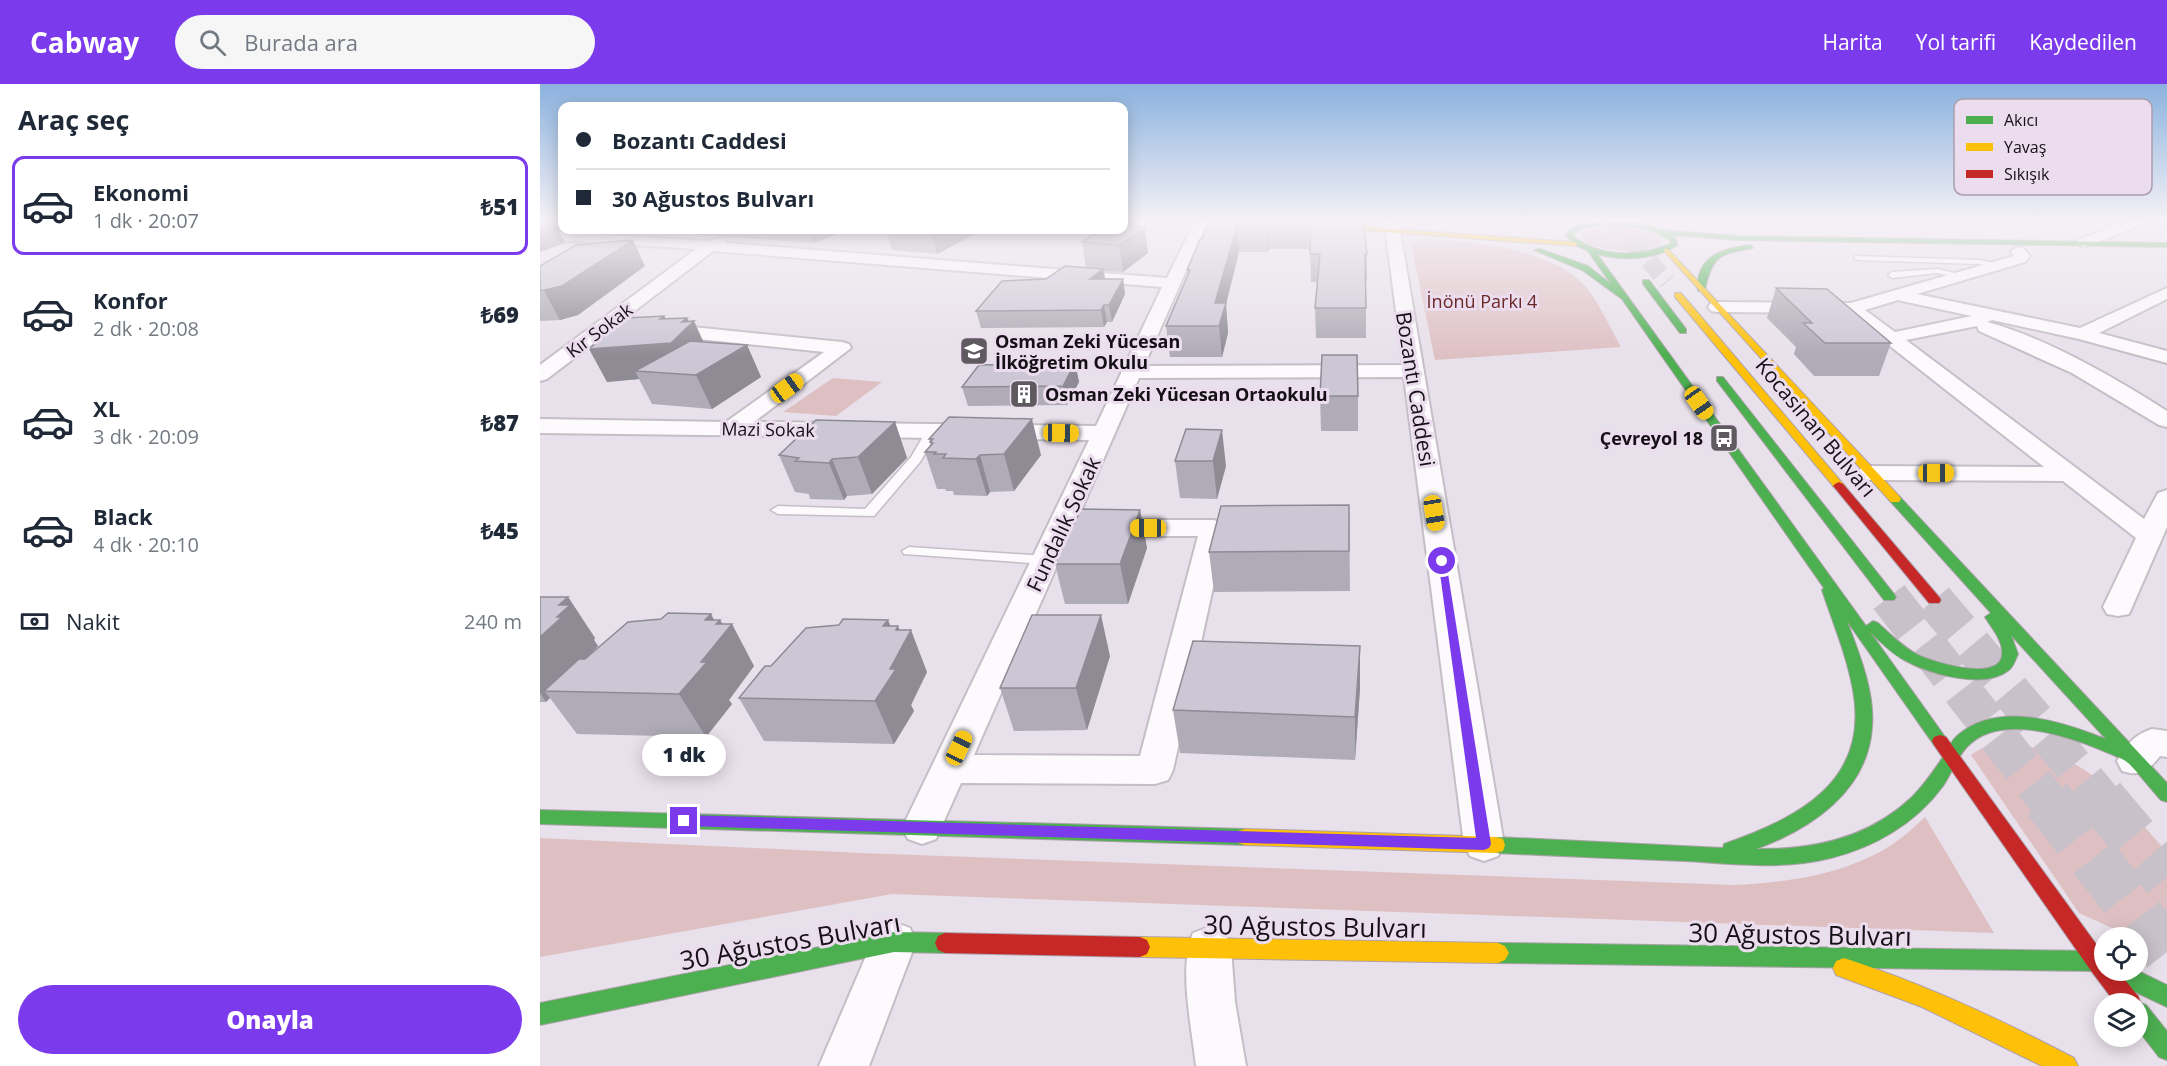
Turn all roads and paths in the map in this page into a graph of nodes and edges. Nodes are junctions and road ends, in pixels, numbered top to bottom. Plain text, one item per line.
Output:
1 (685, 265) edge
2 (938, 265) edge
3 (1180, 265) edge
4 (1398, 265) edge
5 (1576, 265) edge
6 (1601, 265) edge
7 (1682, 265) edge
8 (1706, 265) edge
9 (1872, 265) edge
10 (2002, 265) edge
11 (1884, 271) junction
12 (1663, 272) junction
13 (1964, 276) junction
14 (1646, 282) dead end
15 (1171, 284) junction
16 (1701, 289) junction
17 (1920, 289) junction
18 (2167, 293) edge
19 (1897, 295) junction
20 (1625, 298) junction
21 (1717, 307) junction
22 (1852, 308) junction
23 (1992, 314) junction
24 (1972, 322) junction
25 (608, 324) junction
26 (2082, 334) junction
27 (1689, 338) dead end
28 (1891, 338) junction
29 (2167, 357) edge
30 (1710, 366) dead end
31 (1413, 371) junction
32 (1132, 372) junction
33 (540, 375) edge
34 (2167, 420) edge
35 (540, 426) edge
36 (732, 428) junction
37 (932, 431) junction
38 (1104, 433) junction
39 (1870, 473) junction
40 (2068, 474) junction
41 (2167, 498) edge
42 (778, 510) dead end
43 (1061, 528) junction
44 (2150, 536) junction
45 (909, 551) dead end
46 (1046, 560) junction
47 (1826, 582) junction
48 (1970, 582) junction
49 (1889, 597) tunnel mouth
50 (1934, 600) tunnel mouth
51 (2118, 607) dead end
52 (2167, 744) edge
53 (1951, 758) junction
54 (2135, 761) junction
55 (949, 769) junction
56 (2167, 795) edge
57 (540, 817) edge
58 (922, 828) junction
59 (1484, 844) junction
60 (1711, 854) junction
61 (894, 942) junction
62 (1209, 948) junction
63 (2094, 956) edge
64 (1814, 959) junction
65 (2094, 964) edge
66 (2135, 981) edge
67 (2167, 996) edge
68 (540, 1014) edge
69 (2148, 1025) edge
70 (2167, 1049) edge
71 (844, 1066) edge
72 (1221, 1066) edge
73 (2066, 1066) edge

1 - 25 street, Kır Sokak
2 - 15 street
3 - 15 street, Fundalık Sokak
4 - 31 street, Bozantı Caddesi
5 - 20 main road
6 - 20 main road
7 - 16 main road
8 - 16 main road
9 - 11 lane
10 - 13 street
11 - 13 lane
11 - 17 lane
12 - 16 main road
12 - 20 main road
12 - 50 main road, Kocasinan Bulvarı
13 - 17 street
14 - 27 main road
15 - 32 street, Fundalık Sokak
16 - 21 main road
17 - 19 street
18 - 26 street
19 - 22 street
19 - 23 street
20 - 47 main road
21 - 22 street
21 - 39 main road
22 - 28 street
23 - 24 street
23 - 26 street
24 - 28 street
24 - 34 street
25 - 33 street, Kır Sokak
25 - 36 street
26 - 29 street
28 - 40 street
30 - 49 main road, Kocasinan Bulvarı
31 - 32 street
31 - 59 street, Bozantı Caddesi
32 - 38 street, Fundalık Sokak
35 - 36 street, Mazi Sokak
36 - 37 street, Mazi Sokak
37 - 38 street, Mazi Sokak
37 - 42 lane
38 - 43 street, Fundalık Sokak
39 - 40 street
39 - 48 main road
40 - 44 street
41 - 44 street
43 - 46 street, Fundalık Sokak
43 - 55 street
44 - 51 street
45 - 46 lane
46 - 55 street, Fundalık Sokak
47 - 48 main road
47 - 53 main road
47 - 60 main road
48 - 54 main road
52 - 54 street
53 - 54 main road
53 - 60 main road
53 - 63 main road
54 - 56 main road
55 - 58 street, Fundalık Sokak
57 - 58 main road
58 - 59 main road
59 - 60 main road
61 - 62 main road, 30 Ağustos Bulvarı
61 - 68 main road, 30 Ağustos Bulvarı
61 - 71 street
62 - 64 main road, 30 Ağustos Bulvarı
62 - 72 street
64 - 65 main road, 30 Ağustos Bulvarı
64 - 73 main road
66 - 67 main road
69 - 70 main road

